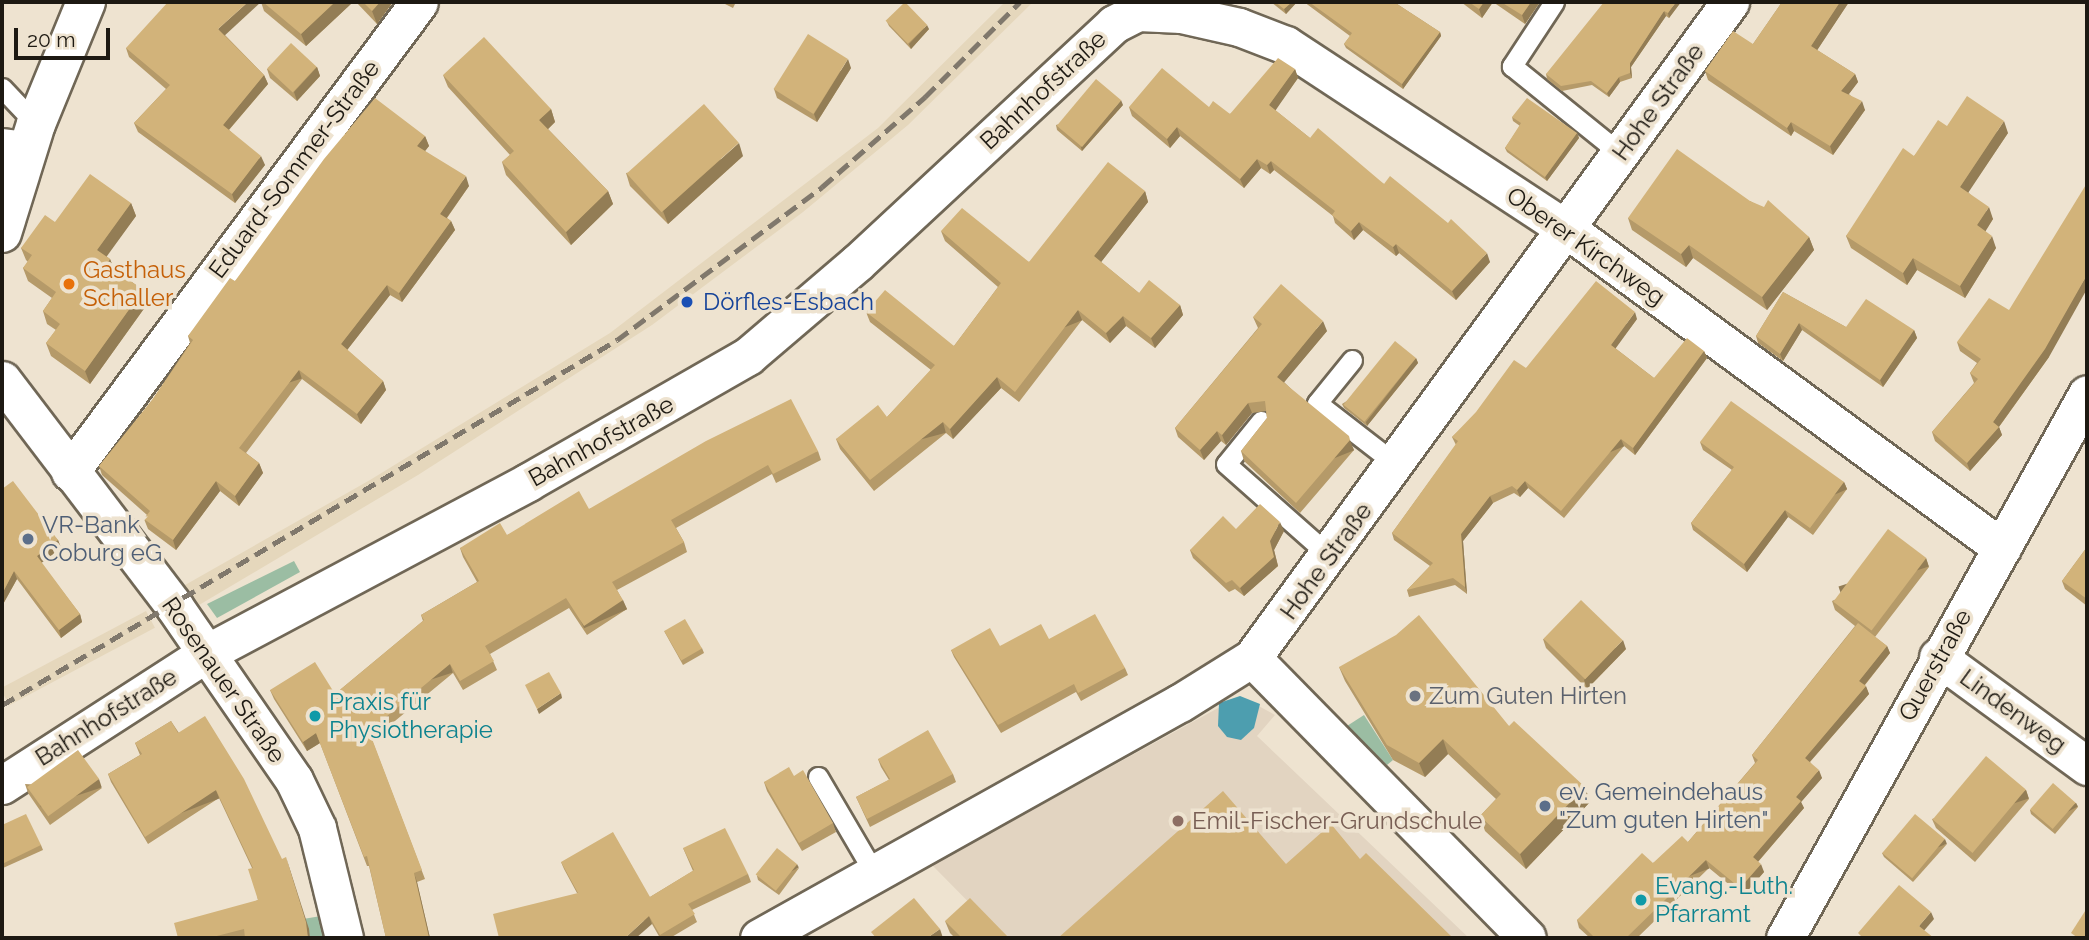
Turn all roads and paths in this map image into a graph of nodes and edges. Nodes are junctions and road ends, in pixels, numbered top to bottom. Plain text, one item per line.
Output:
1 (86, 2) edge
2 (419, 2) edge
3 (1554, 2) edge
4 (1730, 2) edge
5 (1138, 12) joint
6 (2, 88) edge
7 (22, 140) edge
8 (1620, 153) junction
9 (1567, 230) junction
10 (2, 233) edge
11 (1352, 360) dead end
12 (2, 380) edge
13 (2087, 394) edge
14 (1261, 421) edge
15 (1396, 464) junction
16 (70, 472) junction
17 (2002, 548) junction
18 (1329, 555) junction
19 (206, 653) junction
20 (1938, 657) junction
21 (1252, 658) junction
22 (2087, 766) edge
23 (818, 778) dead end
24 (2, 785) edge
25 (876, 876) junction
26 (344, 938) edge
27 (759, 938) edge
28 (1527, 938) edge
29 (1787, 938) edge

1 - 7 street
2 - 16 street, Eduard-Sommer-Straße
3 - 8 lane
4 - 8 street, Hohe Straße
5 - 9 street, Oberer Kirchweg
5 - 19 street, Bahnhofstraße
6 - 7 lane
7 - 10 street
8 - 9 street, Hohe Straße
9 - 15 street, Hohe Straße
9 - 17 street, Oberer Kirchweg
11 - 15 lane
12 - 16 street, Rosenauer Straße
13 - 17 street, Querstraße
14 - 18 lane
15 - 18 street, Hohe Straße
16 - 19 street, Rosenauer Straße
17 - 20 street, Querstraße
18 - 21 street, Hohe Straße
19 - 24 street, Bahnhofstraße
19 - 26 street, Rosenauer Straße
20 - 22 street, Lindenweg
20 - 29 street, Querstraße
21 - 25 street, Hohe Straße
21 - 28 street
23 - 25 lane
25 - 27 street, Hohe Straße

